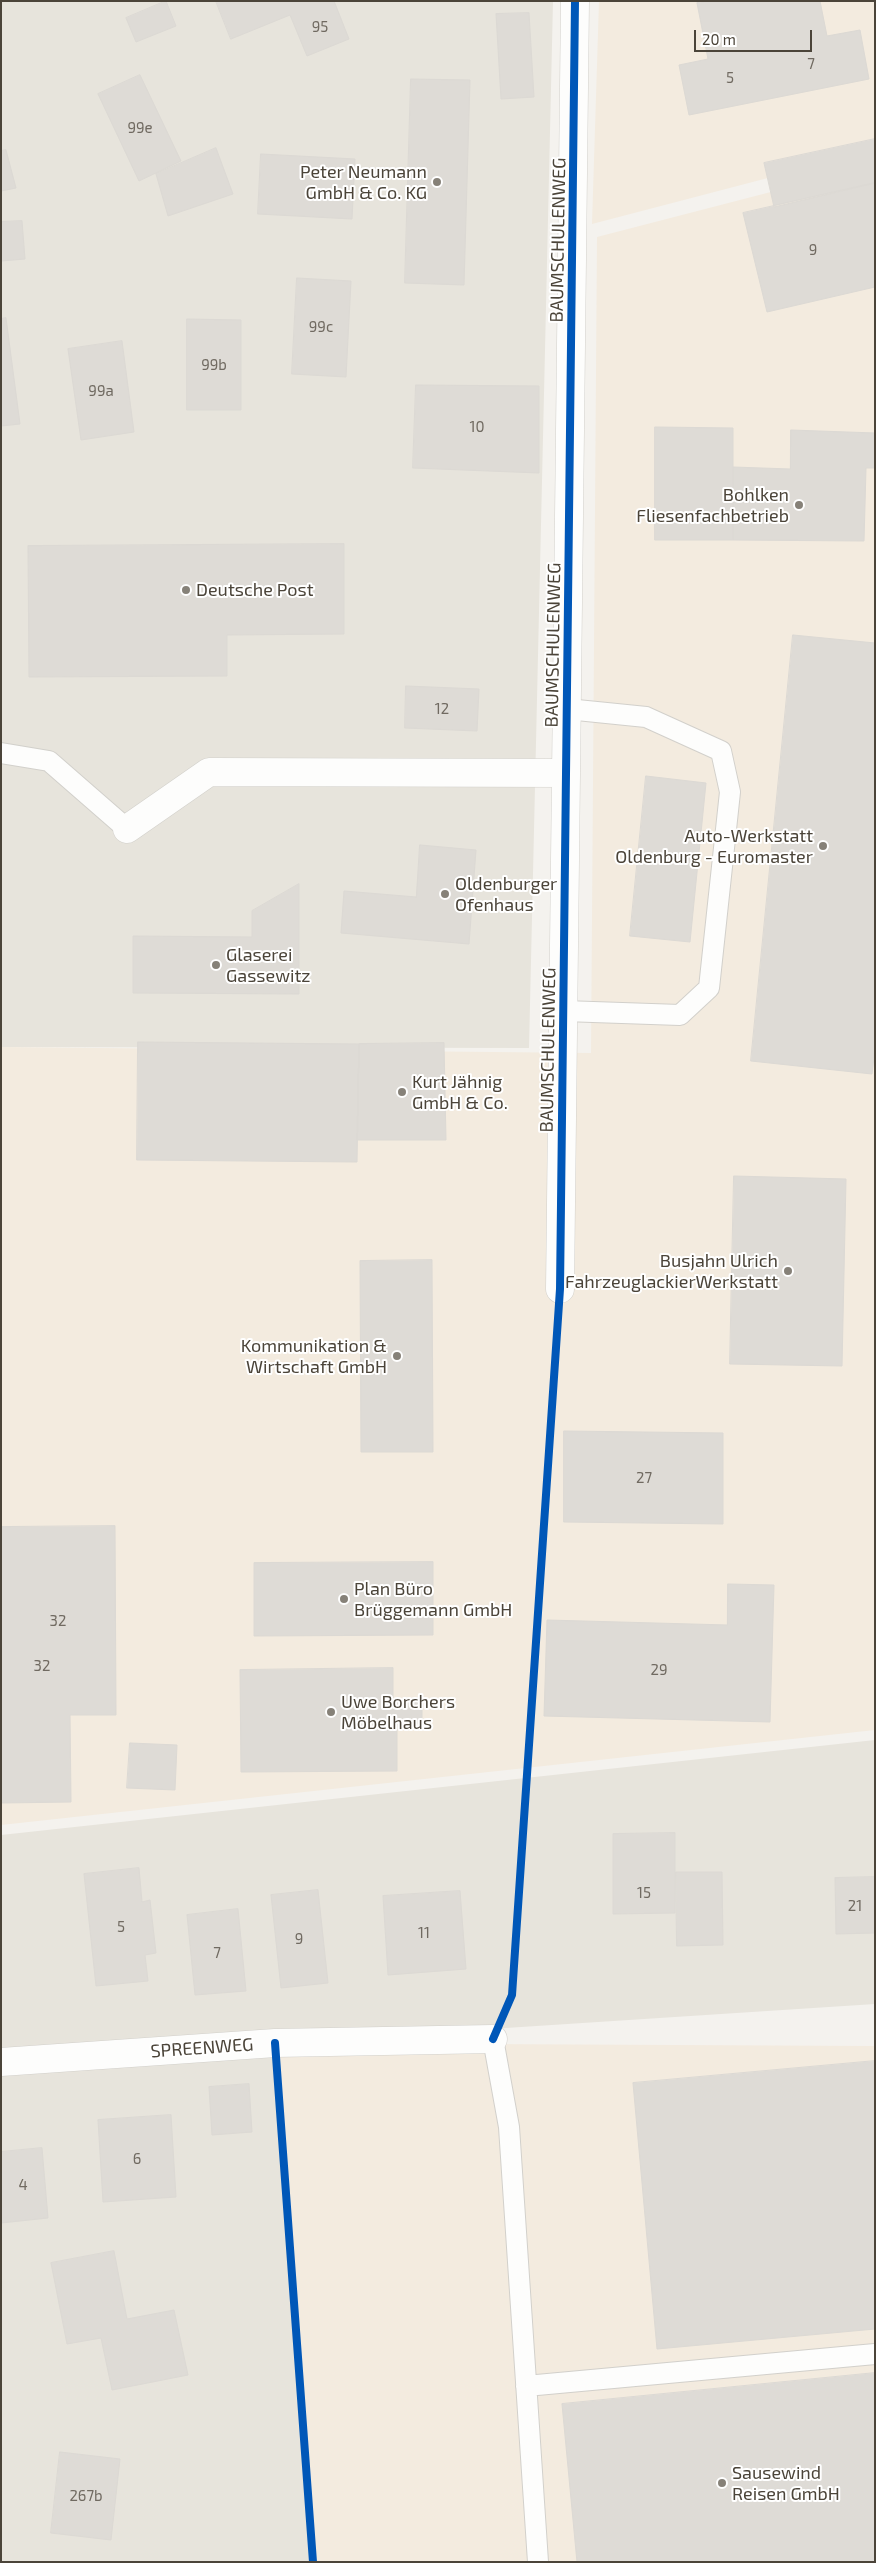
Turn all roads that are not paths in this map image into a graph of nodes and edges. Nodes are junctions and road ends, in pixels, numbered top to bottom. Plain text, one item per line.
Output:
1 (576, 1) edge
2 (567, 709) junction
3 (1, 753) edge
4 (566, 773) junction
5 (127, 829) joint
6 (564, 1011) junction
7 (560, 1289) dead end
8 (493, 2039) joint
9 (1, 2062) edge
10 (875, 2354) edge
11 (526, 2386) junction
12 (538, 2562) edge

1 - 2 street, BAUMSCHULENWEG
2 - 4 street, BAUMSCHULENWEG
2 - 6 lane
3 - 5 lane
4 - 5 street
4 - 6 street, BAUMSCHULENWEG
6 - 7 street, BAUMSCHULENWEG
8 - 9 street, SPREENWEG
8 - 11 lane
10 - 11 lane
11 - 12 lane

